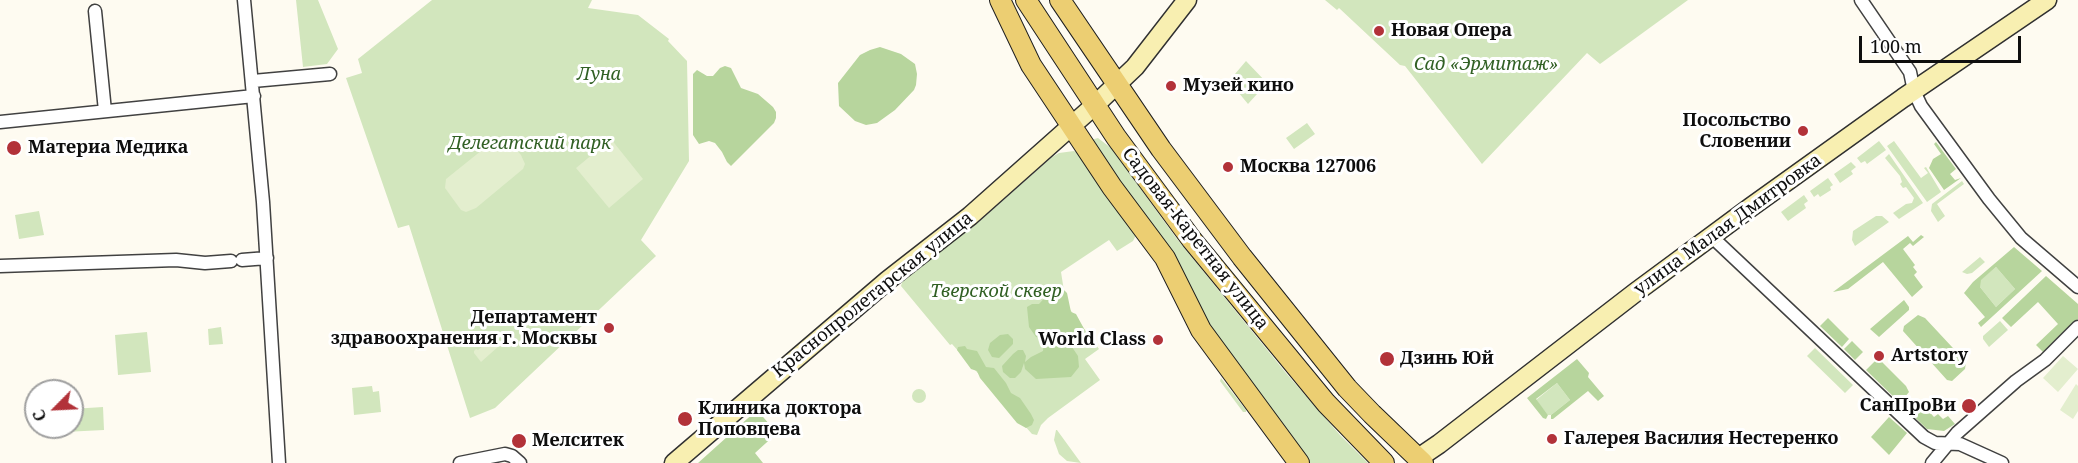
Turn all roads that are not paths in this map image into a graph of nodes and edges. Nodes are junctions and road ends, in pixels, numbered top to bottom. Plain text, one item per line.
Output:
1 (244, 0) edge
2 (1000, 0) edge
3 (1026, 0) edge
4 (1060, 0) edge
5 (1187, 0) edge
6 (1861, 0) edge
7 (2047, 0) edge
8 (95, 11) dead end
9 (330, 74) dead end
10 (253, 81) junction
11 (1117, 84) junction
12 (1914, 91) junction
13 (254, 96) junction
14 (1095, 105) junction
15 (105, 111) junction
16 (0, 122) edge
17 (1072, 126) junction
18 (1711, 236) junction
19 (267, 258) junction
20 (0, 266) edge
21 (2078, 287) edge
22 (2078, 327) edge
23 (1372, 414) junction
24 (1353, 432) junction
25 (1947, 444) junction
26 (488, 460) edge
27 (1416, 462) edge
28 (279, 463) edge
29 (460, 463) edge
30 (520, 463) edge
31 (674, 463) edge
32 (1299, 463) edge
33 (1384, 463) edge
34 (1932, 463) edge
35 (2002, 463) edge

1 - 10 street
2 - 17 main road
3 - 14 main road, Садовая-Каретная улица
4 - 11 main road, Садовая-Каретная улица
5 - 11 street, Краснопролетарская улица
6 - 12 street
7 - 12 street, улица Малая Дмитровка
8 - 15 street
9 - 10 street
10 - 13 street
11 - 14 street, Краснопролетарская улица
11 - 23 main road, Садовая-Каретная улица
12 - 18 street, улица Малая Дмитровка
12 - 21 street
13 - 15 street
13 - 19 street
14 - 17 street, Краснопролетарская улица
14 - 24 main road, Садовая-Каретная улица
15 - 16 street
17 - 31 street, Краснопролетарская улица
17 - 32 main road
18 - 25 street
18 - 27 street, улица Малая Дмитровка
19 - 20 street
19 - 28 street
22 - 25 street
23 - 24 street
23 - 27 main road, Садовая-Каретная улица
24 - 33 main road, Садовая-Каретная улица
25 - 34 street
25 - 35 street
26 - 29 street
26 - 30 street

